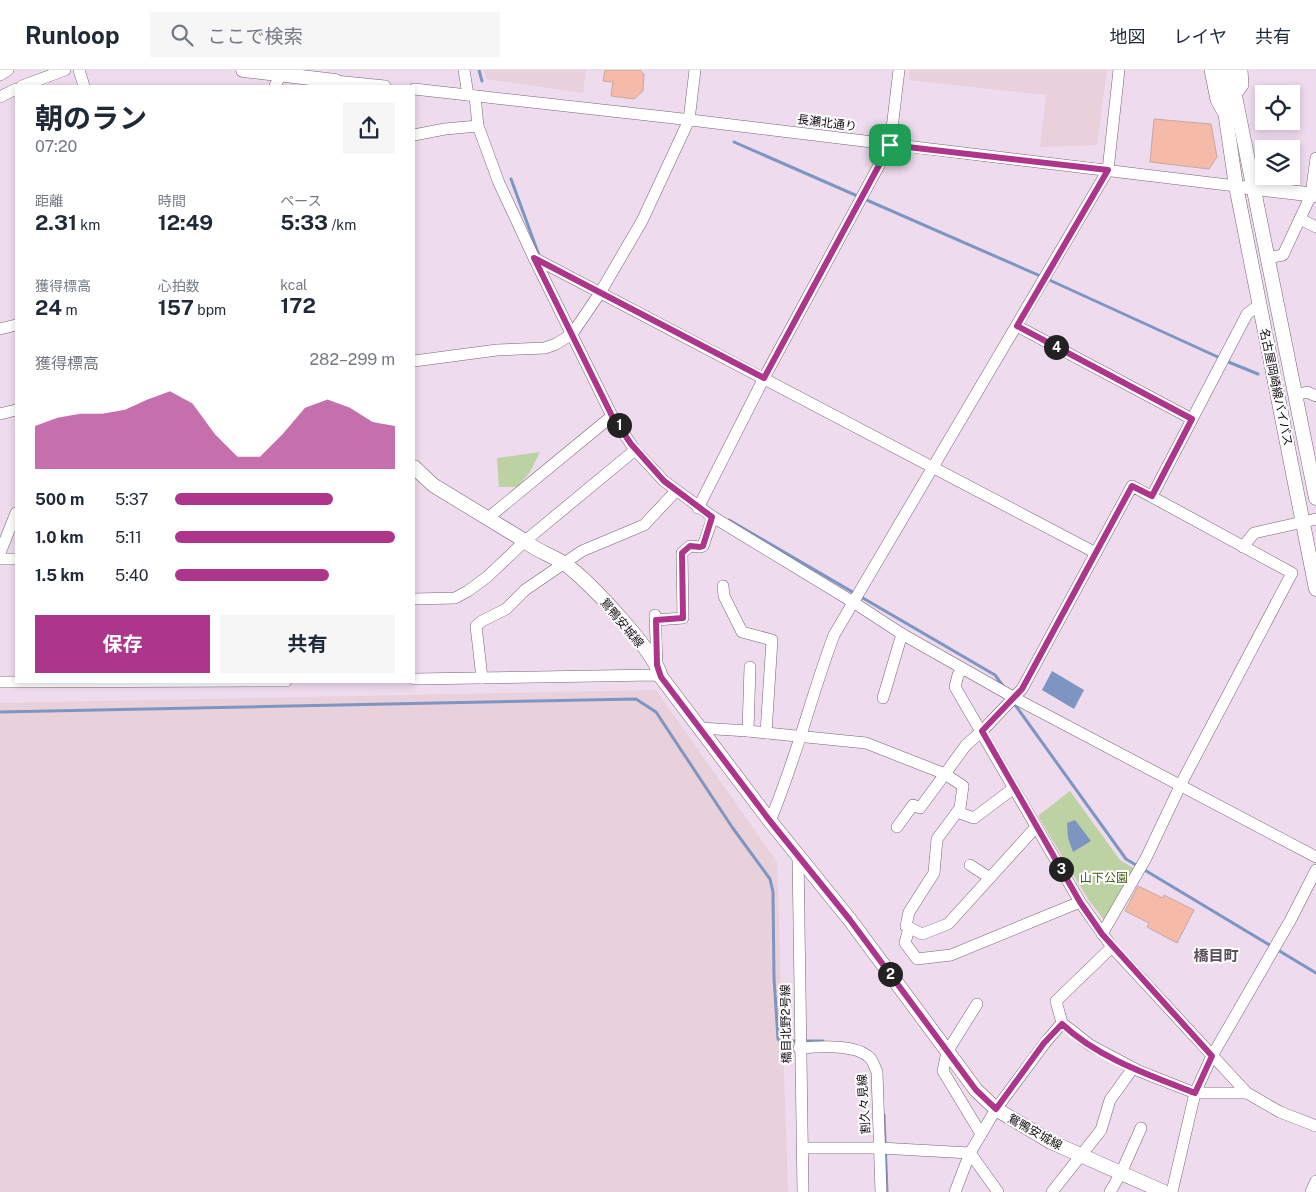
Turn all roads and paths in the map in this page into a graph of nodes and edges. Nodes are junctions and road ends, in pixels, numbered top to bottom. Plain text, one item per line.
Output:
1 (8, 70) edge
2 (65, 70) edge
3 (79, 70) edge
4 (243, 70) edge
5 (464, 70) edge
6 (695, 70) edge
7 (899, 70) edge
8 (1119, 70) edge
9 (1210, 70) edge
10 (1219, 70) edge
11 (1232, 70) edge
12 (1242, 70) edge
13 (0, 75) edge
14 (280, 77) edge
15 (335, 84) edge
16 (25, 85) edge
17 (84, 85) edge
18 (360, 85) edge
19 (415, 89) edge
20 (15, 90) edge
21 (471, 96) junction
22 (1235, 96) junction
23 (0, 97) edge
24 (689, 120) junction
25 (1225, 120) junction
26 (478, 126) junction
27 (415, 135) edge
28 (890, 145) junction
29 (1316, 158) edge
30 (1108, 170) junction
31 (1236, 186) junction
32 (1254, 188) junction
33 (1314, 195) edge
34 (1300, 219) junction
35 (1316, 227) edge
36 (534, 258) junction
37 (1268, 258) junction
38 (600, 294) junction
39 (1258, 305) junction
40 (1017, 326) junction
41 (15, 328) edge
42 (0, 329) edge
43 (572, 334) junction
44 (415, 361) edge
45 (764, 378) junction
46 (1296, 395) junction
47 (1316, 396) edge
48 (15, 410) edge
49 (0, 414) edge
50 (612, 416) junction
51 (1192, 419) junction
52 (636, 450) junction
53 (933, 466) junction
54 (415, 469) edge
55 (676, 491) junction
56 (1152, 496) junction
57 (1316, 498) edge
58 (698, 508) junction
59 (15, 515) edge
60 (712, 517) junction
61 (488, 518) junction
62 (1310, 520) edge
63 (525, 541) junction
64 (1243, 547) junction
65 (0, 553) edge
66 (1096, 553) junction
67 (0, 559) edge
68 (15, 559) edge
69 (564, 563) junction
70 (723, 586) dead end
71 (1316, 589) edge
72 (415, 599) edge
73 (853, 602) junction
74 (902, 634) junction
75 (750, 667) dead end
76 (963, 669) junction
77 (659, 671) junction
78 (482, 678) junction
79 (415, 679) edge
80 (0, 682) edge
81 (15, 682) edge
82 (883, 698) dead end
83 (1015, 698) junction
84 (700, 728) junction
85 (748, 731) junction
86 (982, 731) junction
87 (766, 733) junction
88 (800, 738) junction
89 (945, 774) junction
90 (1181, 786) junction
91 (1014, 788) junction
92 (957, 812) junction
93 (770, 821) junction
94 (1036, 826) junction
95 (896, 827) dead end
96 (798, 855) junction
97 (1316, 858) edge
98 (970, 865) dead end
99 (1316, 870) edge
100 (990, 878) junction
101 (1080, 902) junction
102 (910, 928) junction
103 (1102, 934) junction
104 (1112, 947) junction
105 (977, 1004) dead end
106 (1062, 1024) junction
107 (799, 1048) junction
108 (947, 1052) junction
109 (1212, 1056) junction
110 (1133, 1068) junction
111 (1195, 1093) junction
112 (1248, 1093) junction
113 (996, 1109) junction
114 (1316, 1126) edge
115 (1141, 1128) dead end
116 (981, 1134) junction
117 (803, 1148) junction
118 (880, 1148) junction
119 (970, 1153) junction
120 (1080, 1155) junction
121 (1121, 1173) junction
122 (1316, 1181) edge
123 (803, 1192) edge
124 (881, 1192) edge
125 (955, 1192) edge
126 (998, 1192) edge
127 (1052, 1192) edge
128 (1110, 1192) edge
129 (1164, 1192) edge
130 (1172, 1192) edge
131 (1311, 1192) edge

1 - 13 street
2 - 16 street
3 - 17 street
4 - 14 main road
5 - 21 street
6 - 24 street
7 - 28 street
8 - 30 street
9 - 25 street
10 - 25 main road, 名古屋岡崎線バイパス
11 - 22 main road, 名古屋岡崎線バイパス
12 - 22 street
14 - 15 main road
15 - 18 street
19 - 21 street, 長瀬北通り
20 - 23 street
21 - 24 street, 長瀬北通り
21 - 26 street
22 - 32 main road, 名古屋岡崎線バイパス
24 - 28 street, 長瀬北通り
24 - 38 street
25 - 31 main road, 名古屋岡崎線バイパス
26 - 27 street
26 - 36 street
28 - 30 street, 長瀬北通り
28 - 45 street
29 - 33 street
30 - 31 street, 長瀬北通り
30 - 40 street
31 - 32 main road
31 - 39 main road, 名古屋岡崎線バイパス
32 - 33 main road
32 - 37 main road, 名古屋岡崎線バイパス
33 - 34 street
34 - 35 street
34 - 37 street
36 - 38 street
36 - 43 street
37 - 46 main road, 名古屋岡崎線バイパス
38 - 43 street
38 - 45 street
39 - 51 street
39 - 62 main road, 名古屋岡崎線バイパス
40 - 51 street
40 - 53 street
41 - 42 street
43 - 44 street
43 - 50 street
45 - 53 street
45 - 58 street
46 - 47 street
46 - 57 main road, 名古屋岡崎線バイパス
48 - 49 street
50 - 52 street
50 - 61 street
51 - 56 street
52 - 55 street
52 - 63 street
53 - 66 street
53 - 73 street
54 - 61 main road, 鴛鴨安城線
55 - 58 street
55 - 69 street
56 - 64 street
56 - 66 street
58 - 60 street
59 - 65 street
60 - 73 street
60 - 77 street
61 - 63 main road, 鴛鴨安城線
62 - 64 street
62 - 71 main road, 名古屋岡崎線バイパス
63 - 69 main road, 鴛鴨安城線
63 - 72 street
64 - 90 street
66 - 83 street
67 - 68 street
69 - 77 main road, 鴛鴨安城線
69 - 78 street
70 - 87 street
73 - 74 street
73 - 88 street
74 - 76 street
74 - 82 street
75 - 85 street
76 - 83 street
76 - 86 street
77 - 78 street
77 - 84 main road, 鴛鴨安城線
78 - 79 street
80 - 81 street
83 - 86 street
83 - 90 street
84 - 85 street
84 - 93 main road, 鴛鴨安城線
85 - 87 street
86 - 89 street
86 - 91 street
87 - 88 street
88 - 89 street
88 - 93 street
89 - 92 street
89 - 95 street
90 - 97 street
90 - 103 street
91 - 92 street
91 - 94 street
92 - 102 street
93 - 96 main road, 鴛鴨安城線
94 - 100 street
94 - 101 street
96 - 107 street, 橋目北野2号線
96 - 108 main road, 鴛鴨安城線
98 - 100 street
99 - 109 street
100 - 102 street
101 - 102 street
101 - 103 street
103 - 104 street
104 - 106 street
104 - 109 street
105 - 108 street
106 - 110 street
106 - 113 street
107 - 117 street, 橋目北野2号線
107 - 118 street, 割久々見線
108 - 113 main road, 鴛鴨安城線
108 - 116 street
109 - 111 street
109 - 112 street
110 - 111 street
110 - 120 street
111 - 112 street
111 - 130 street
112 - 114 street
113 - 116 street
113 - 120 main road, 鴛鴨安城線
115 - 121 street
116 - 119 street
117 - 118 street
117 - 123 street, 橋目北野2号線
118 - 119 street
118 - 124 street, 割久々見線
119 - 125 street
119 - 126 street
120 - 121 main road, 鴛鴨安城線
120 - 127 street
121 - 128 street
121 - 129 main road, 鴛鴨安城線
122 - 131 street

